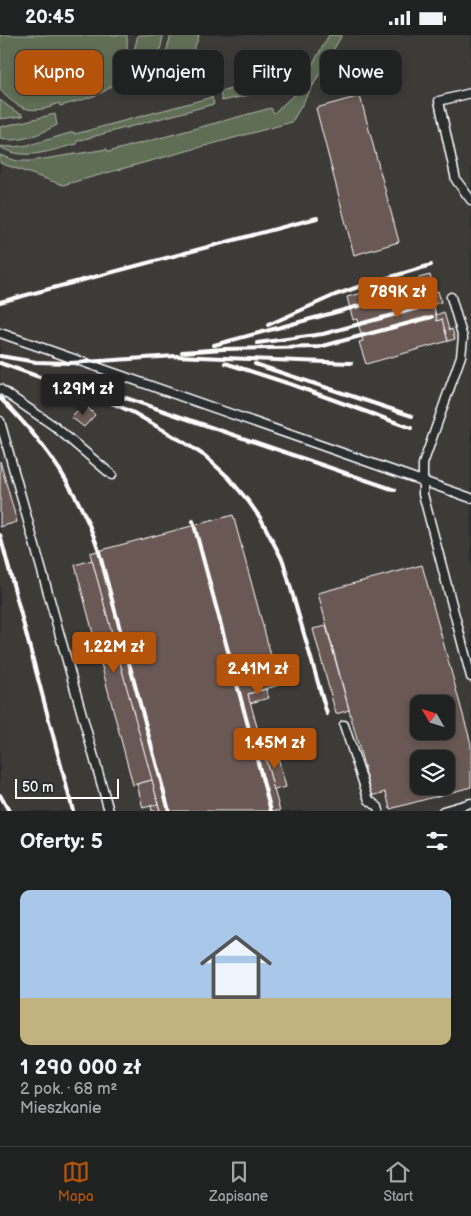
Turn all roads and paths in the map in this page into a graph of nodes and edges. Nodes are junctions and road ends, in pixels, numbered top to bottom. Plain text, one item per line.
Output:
1 (471, 93) edge
2 (471, 200) edge
3 (452, 297) dead end
4 (0, 333) edge
5 (0, 389) edge
6 (0, 421) edge
7 (112, 475) dead end
8 (422, 481) junction
9 (471, 498) edge
10 (471, 677) edge
11 (344, 725) dead end
12 (471, 803) edge
13 (109, 811) edge
14 (379, 811) edge
15 (443, 811) edge

1 - 2 lane
3 - 8 lane
4 - 8 lane
5 - 7 lane
6 - 13 lane
8 - 9 lane
8 - 10 lane
11 - 14 lane
12 - 15 lane

